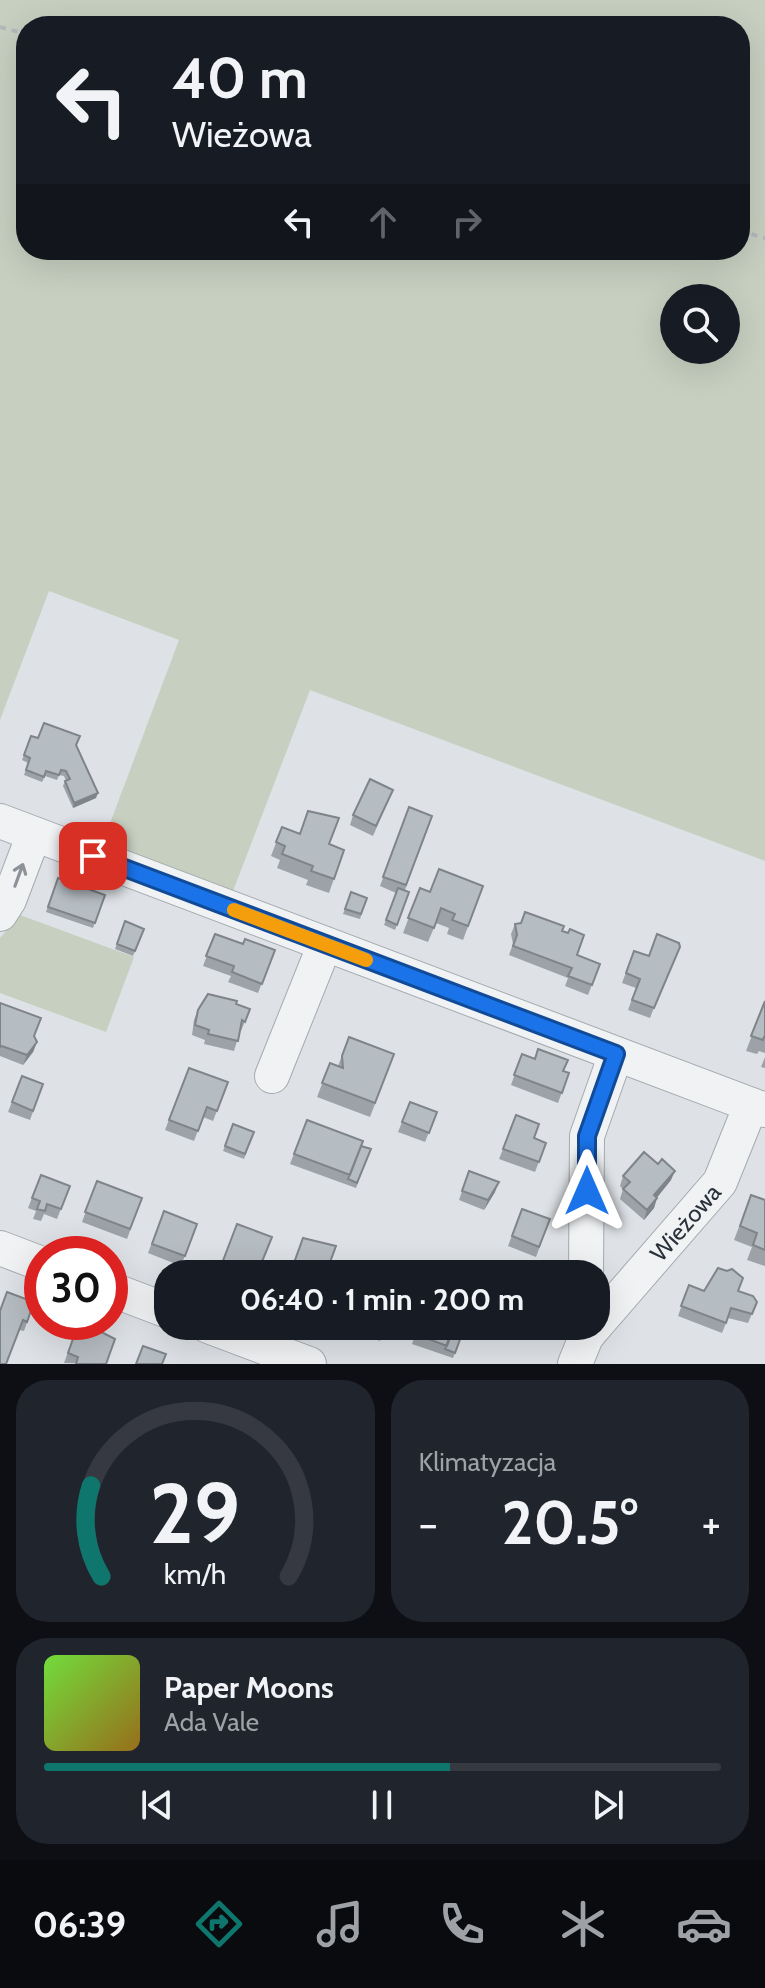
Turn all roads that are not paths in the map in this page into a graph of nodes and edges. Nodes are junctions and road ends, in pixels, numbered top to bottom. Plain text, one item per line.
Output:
1 (0, 821) edge
2 (34, 834) junction
3 (0, 914) edge
4 (325, 944) junction
5 (616, 1054) junction
6 (272, 1076) dead end
7 (758, 1108) edge
8 (0, 1248) edge
9 (24, 1257) edge
10 (586, 1260) edge
11 (128, 1296) edge
12 (154, 1306) edge
13 (610, 1310) edge
14 (245, 1340) edge
15 (309, 1364) edge

1 - 2 street, Wieżowa
3 -> 2 street
2 - 4 street, Wieżowa
4 - 5 street, Wieżowa
4 - 6 street
5 - 7 street, Wieżowa
5 - 10 street
7 - 13 street, Wieżowa
8 - 9 street
11 - 12 street
14 - 15 street

